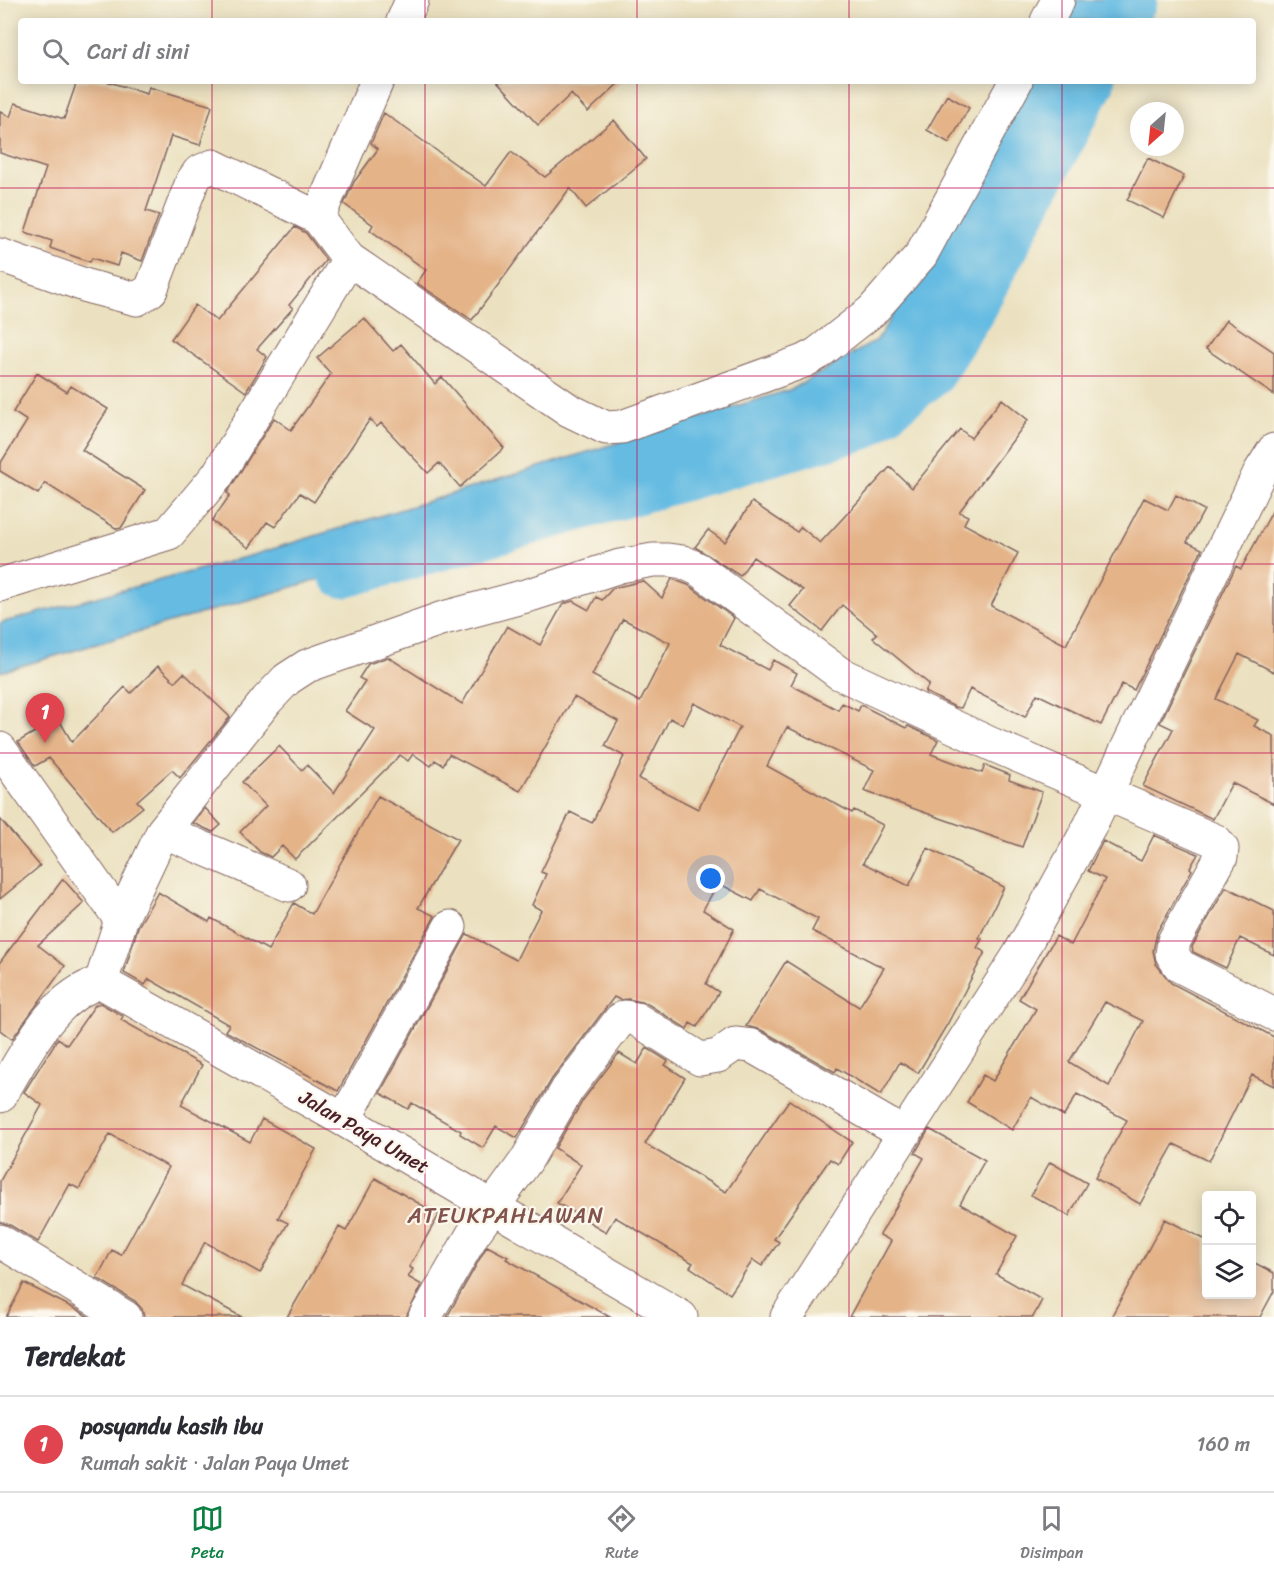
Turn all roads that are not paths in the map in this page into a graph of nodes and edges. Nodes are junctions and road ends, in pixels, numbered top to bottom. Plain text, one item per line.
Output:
1 (412, 0) edge
2 (1058, 0) edge
3 (404, 18) edge
4 (1049, 18) edge
5 (376, 84) edge
6 (1014, 84) edge
7 (318, 218) junction
8 (0, 255) edge
9 (349, 259) junction
10 (1274, 450) edge
11 (0, 585) edge
12 (0, 749) edge
13 (1106, 793) junction
14 (163, 831) junction
15 (289, 885) dead end
16 (120, 920) junction
17 (450, 927) dead end
18 (101, 982) junction
19 (1274, 1014) edge
20 (0, 1096) edge
21 (344, 1120) junction
22 (903, 1133) junction
23 (494, 1207) junction
24 (0, 1241) edge
25 (125, 1317) edge
26 (425, 1317) edge
27 (681, 1317) edge
28 (787, 1317) edge

1 - 3 street
2 - 4 street
5 - 7 street
6 - 9 street
7 - 8 street
7 - 9 street
9 - 11 street
10 - 13 street
12 - 16 street
13 - 14 street
13 - 19 street
13 - 22 street
14 - 15 street
14 - 16 street
16 - 18 street
17 - 21 street
18 - 20 street
18 - 21 street, Jalan Paya Umet
21 - 23 street, Jalan Paya Umet
22 - 23 street
22 - 28 street
23 - 26 street
23 - 27 street, Jalan Paya Umet
24 - 25 street

